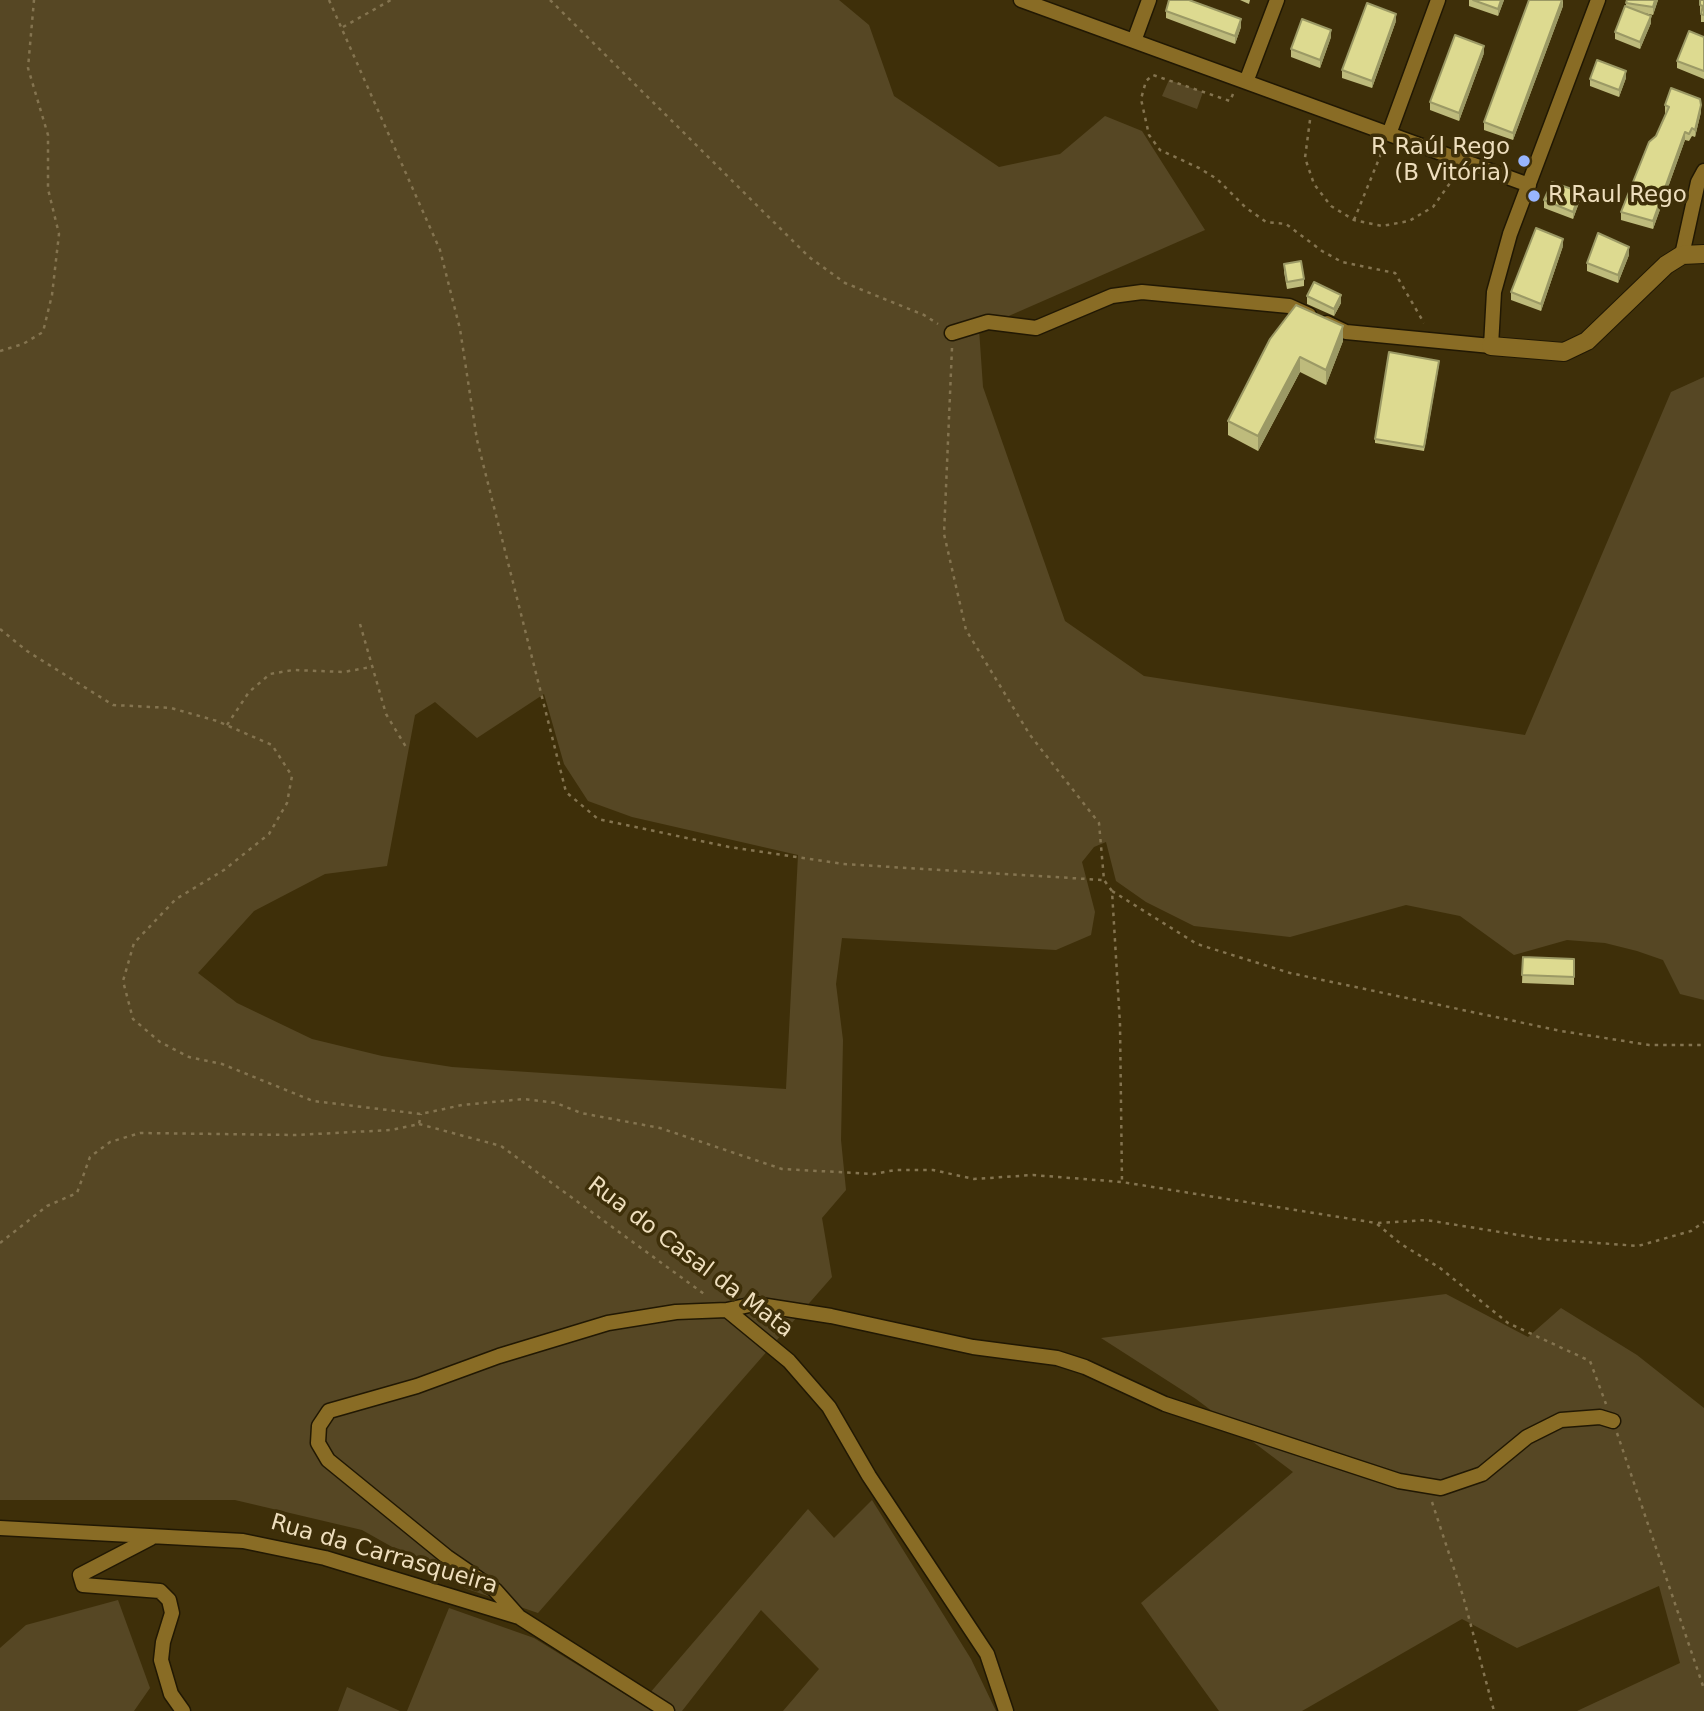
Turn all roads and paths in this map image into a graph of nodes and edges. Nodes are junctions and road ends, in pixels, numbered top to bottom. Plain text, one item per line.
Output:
1 (34, 0) edge
2 (329, 0) edge
3 (391, 0) edge
4 (551, 0) edge
5 (1022, 0) edge
6 (1149, 0) edge
7 (1277, 0) edge
8 (1438, 0) edge
9 (1598, 0) edge
10 (343, 27) junction
11 (1134, 41) junction
12 (1242, 80) junction
13 (1316, 107) junction
14 (1389, 134) junction
15 (1461, 160) junction
16 (1704, 171) edge
17 (1529, 186) junction
18 (1354, 220) junction
19 (1704, 254) edge
20 (1682, 255) junction
21 (952, 333) junction
22 (1436, 341) junction
23 (1491, 346) junction
24 (0, 351) edge
25 (360, 624) dead end
26 (0, 629) edge
27 (370, 667) junction
28 (226, 725) junction
29 (406, 747) dead end
30 (1104, 880) junction
31 (1112, 891) junction
32 (1704, 1045) edge
33 (421, 1114) junction
34 (419, 1124) junction
35 (1122, 1182) junction
36 (1704, 1222) edge
37 (1376, 1223) junction
38 (0, 1244) edge
39 (727, 1310) junction
40 (1613, 1421) junction
41 (1426, 1486) junction
42 (0, 1528) edge
43 (152, 1537) junction
44 (519, 1617) junction
45 (1704, 1689) edge
46 (183, 1711) edge
47 (667, 1711) edge
48 (1006, 1711) edge
49 (1494, 1711) edge

1 - 24 path
2 - 10 path
3 - 10 path
4 - 21 path
5 - 11 street
6 - 11 street
7 - 12 street
8 - 14 street
9 - 17 street
10 - 30 path
11 - 12 street
12 - 13 street
12 - 22 path
13 - 14 street
13 - 18 path
14 - 15 street
14 - 18 path
15 - 17 street
15 - 18 path
16 - 20 street
17 - 23 street
19 - 20 street
20 - 23 street
21 - 22 street
21 - 30 path
22 - 23 street
25 - 27 path
26 - 28 path
27 - 28 path
27 - 29 path
28 - 33 path
30 - 31 path
31 - 32 path
31 - 35 path
33 - 34 path
33 - 35 path
34 - 38 path
34 - 39 path, Rua do Casal da Mata
35 - 37 path
36 - 37 path
37 - 40 path
39 - 41 street
39 - 44 street
39 - 48 street, Rua do Casal da Mata
40 - 41 street
40 - 45 path
41 - 49 path
42 - 43 street, Rua da Carrasqueira
43 - 44 street, Rua da Carrasqueira
43 - 46 street
44 - 47 street

